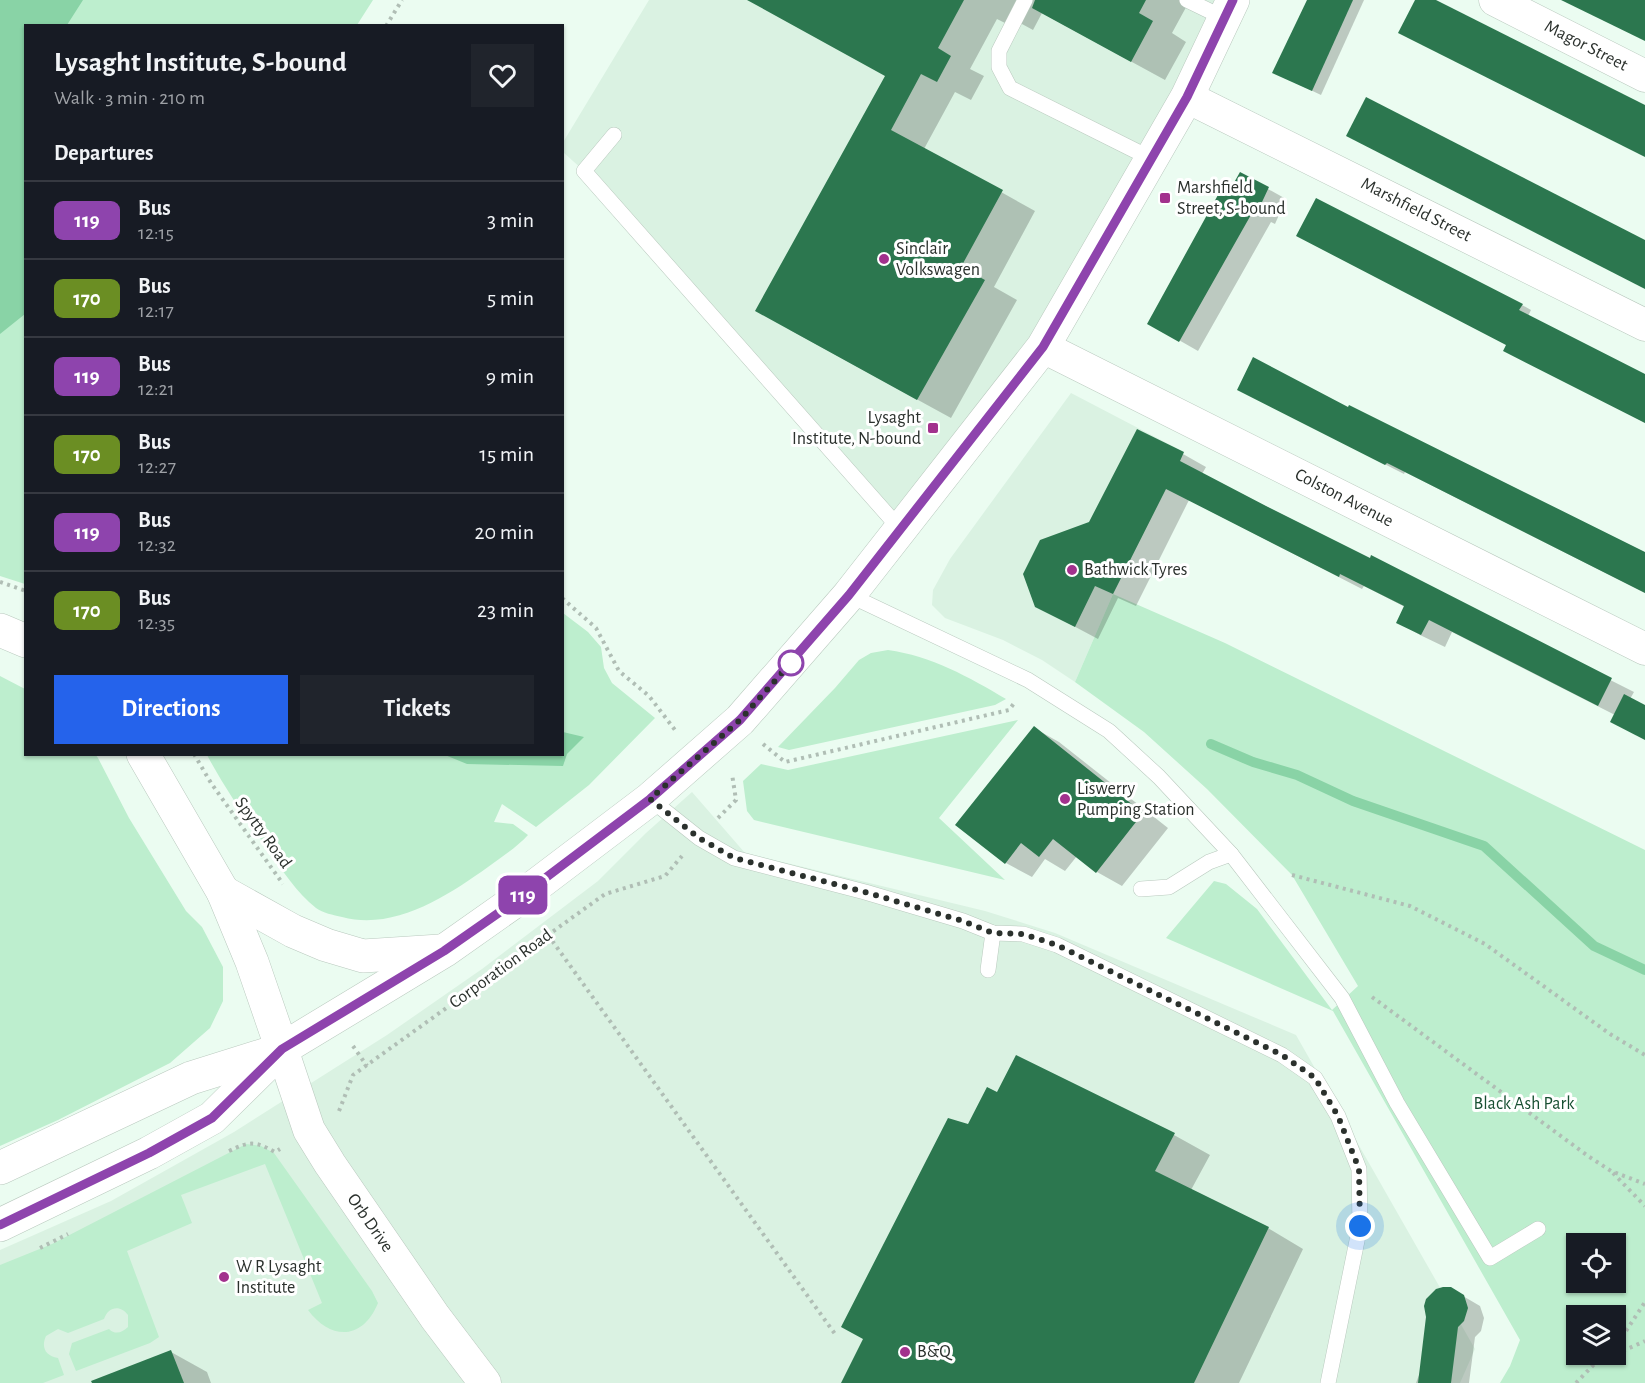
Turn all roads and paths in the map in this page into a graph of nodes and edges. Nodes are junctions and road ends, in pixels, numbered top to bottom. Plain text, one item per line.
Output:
1 (402, 0) edge
2 (1024, 0) edge
3 (1187, 0) edge
4 (1495, 0) edge
5 (1228, 9) edge
6 (387, 24) edge
7 (1645, 76) edge
8 (1187, 97) junction
9 (614, 135) dead end
10 (1152, 159) junction
11 (1645, 325) edge
12 (1043, 347) junction
13 (901, 530) junction
14 (0, 582) edge
15 (24, 590) edge
16 (849, 595) junction
17 (564, 600) edge
18 (0, 630) edge
19 (24, 640) edge
20 (1645, 649) edge
21 (675, 730) dead end
22 (766, 747) dead end
23 (757, 754) dead end
24 (144, 756) edge
25 (196, 756) edge
26 (740, 768) dead end
27 (660, 789) junction
28 (729, 807) dead end
29 (1231, 854) junction
30 (673, 867) dead end
31 (1292, 875) dead end
32 (285, 887) dead end
33 (1141, 889) dead end
34 (223, 892) junction
35 (993, 933) junction
36 (548, 935) junction
37 (444, 951) junction
38 (987, 970) dead end
39 (282, 1049) junction
40 (1645, 1055) edge
41 (360, 1056) dead end
42 (367, 1066) junction
43 (339, 1111) dead end
44 (0, 1168) edge
45 (1611, 1171) dead end
46 (1645, 1206) edge
47 (0, 1225) edge
48 (1538, 1229) dead end
49 (1645, 1302) edge
50 (1626, 1331) edge
51 (835, 1334) dead end
52 (1645, 1341) edge
53 (1626, 1349) edge
54 (1593, 1365) edge
55 (485, 1383) edge
56 (1328, 1383) edge
57 (1576, 1383) edge

1 - 6 path
2 - 10 lane
3 - 5 lane
4 - 7 street, Magor Street
5 - 8 street
8 - 10 street
8 - 11 street, Marshfield Street
9 - 13 lane
10 - 12 street
12 - 13 street
12 - 20 street, Colston Avenue
13 - 16 street
14 - 15 path
16 - 27 street
16 - 29 lane
17 - 21 path
18 - 19 street
22 - 23 path
24 - 34 street
25 - 32 path, Spytty Road
26 - 28 path
27 - 35 lane
27 - 37 street
29 - 33 lane
29 - 48 lane
30 - 36 path, Corporation Road
31 - 40 path
34 - 37 street
34 - 39 street
35 - 38 lane
35 - 56 lane
36 - 42 path, Corporation Road
36 - 51 path
37 - 39 street
39 - 44 street
39 - 47 street
39 - 55 street, Orb Drive
41 - 42 path
42 - 43 path, Corporation Road
45 - 46 path
49 - 50 path
52 - 53 path
54 - 57 path

